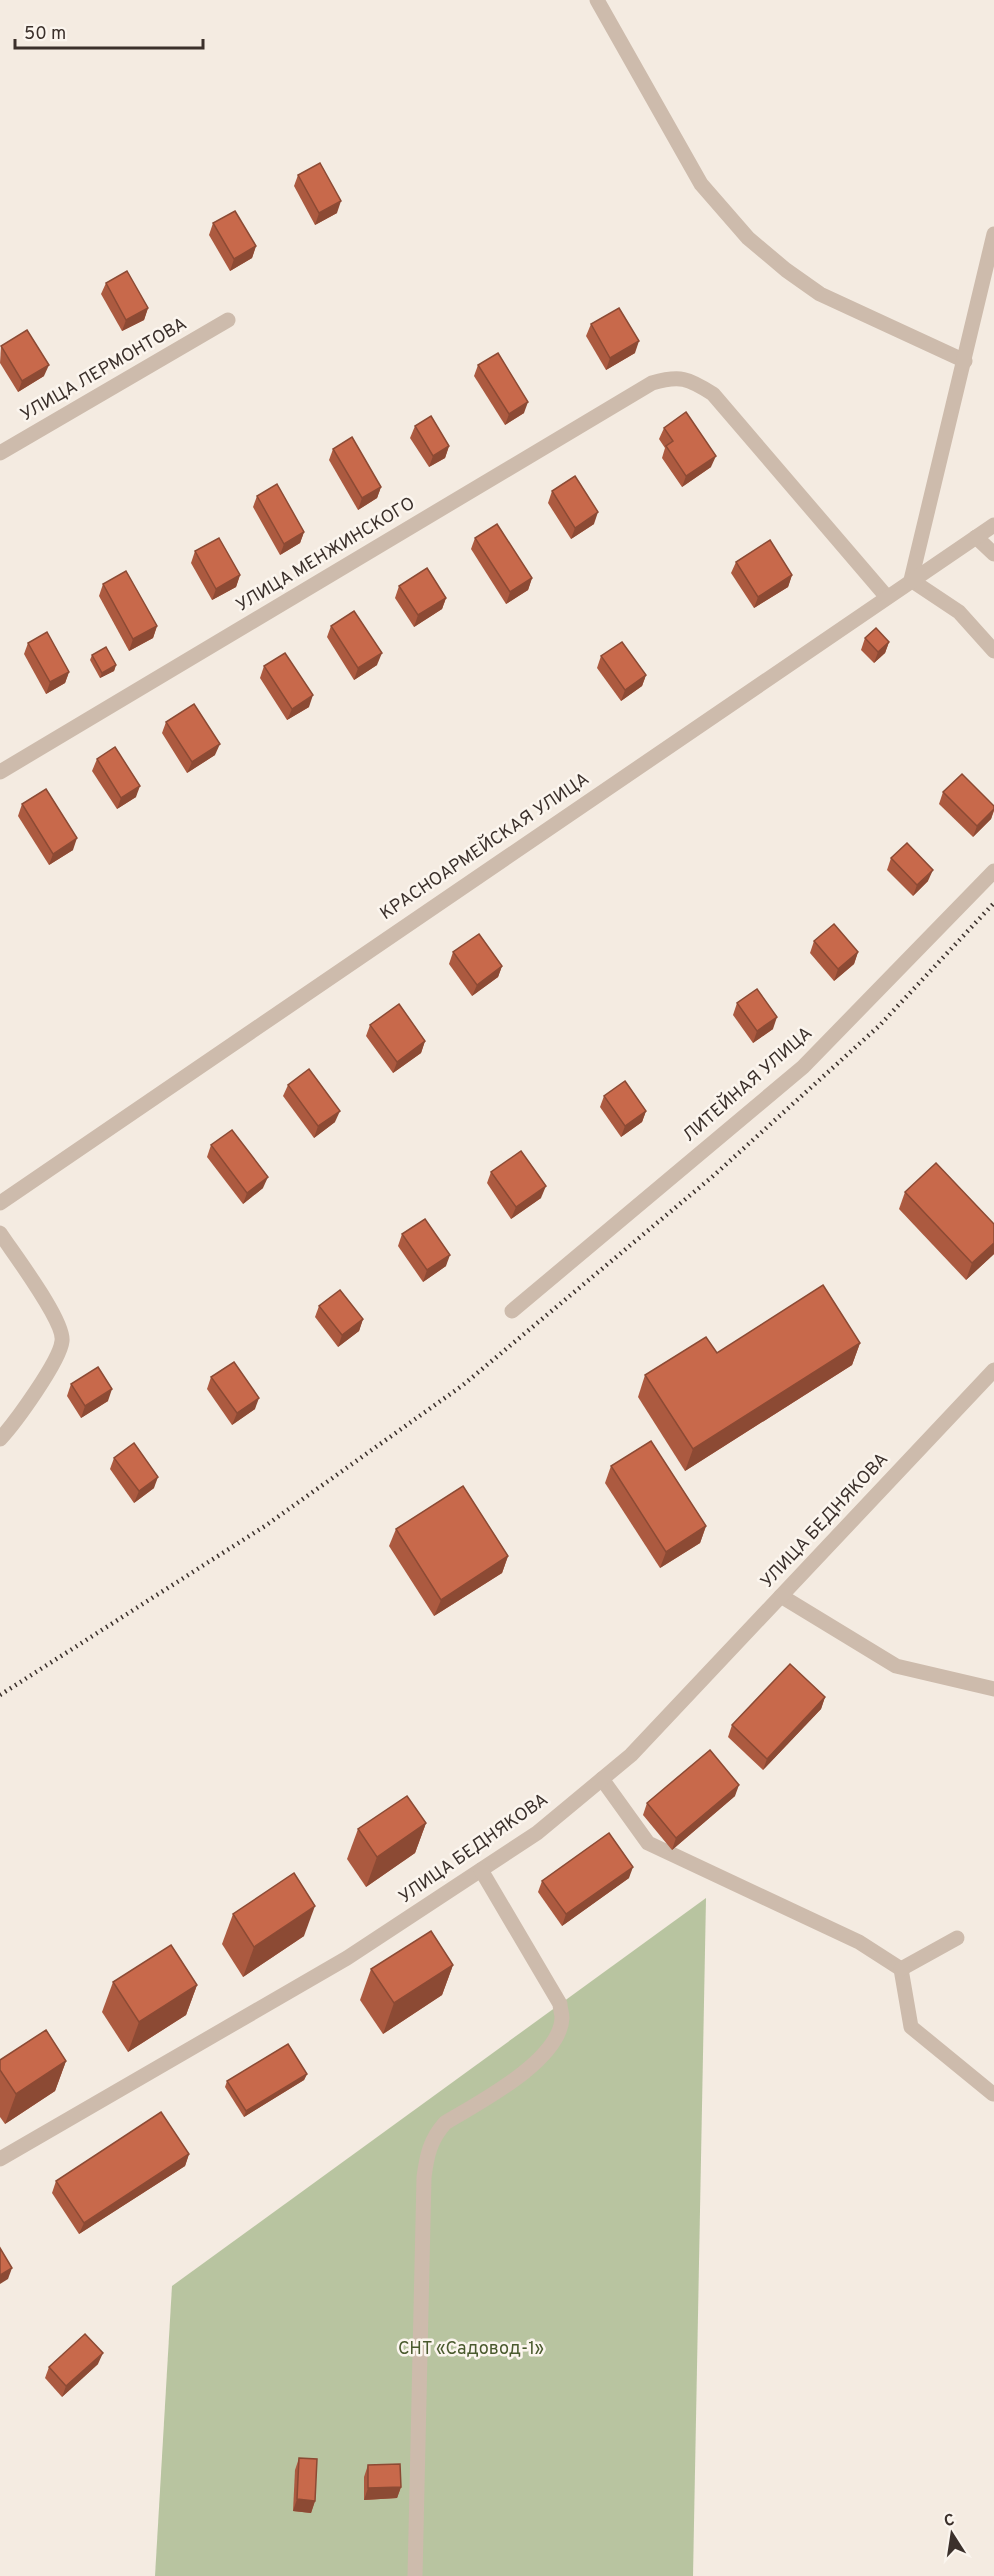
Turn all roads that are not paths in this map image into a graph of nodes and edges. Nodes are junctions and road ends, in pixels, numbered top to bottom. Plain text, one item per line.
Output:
1 (597, 0) edge
2 (994, 234) edge
3 (228, 320) dead end
4 (965, 362) junction
5 (0, 453) edge
6 (994, 525) edge
7 (976, 537) junction
8 (994, 554) edge
9 (911, 580) junction
10 (886, 596) junction
11 (994, 651) edge
12 (0, 772) edge
13 (994, 871) edge
14 (0, 1203) edge
15 (0, 1233) edge
16 (512, 1311) dead end
17 (991, 1380) edge
18 (0, 1439) edge
19 (781, 1596) junction
20 (994, 1689) edge
21 (602, 1779) junction
22 (481, 1870) junction
23 (957, 1938) dead end
24 (901, 1969) junction
25 (993, 2094) edge
26 (0, 2159) edge
27 (415, 2576) edge

1 - 4 street
2 - 4 street
3 - 5 street, УЛИЦА ЛЕРМОНТОВА
4 - 9 street
6 - 7 street, КРАСНОАРМЕЙСКАЯ УЛИЦА
7 - 8 street
7 - 9 street, КРАСНОАРМЕЙСКАЯ УЛИЦА
9 - 10 street, КРАСНОАРМЕЙСКАЯ УЛИЦА
9 - 11 street
10 - 12 street, УЛИЦА МЕНЖИНСКОГО
10 - 14 street, КРАСНОАРМЕЙСКАЯ УЛИЦА
13 - 16 street, ЛИТЕЙНАЯ УЛИЦА
15 - 18 street
17 - 19 street, УЛИЦА БЕДНЯКОВА
19 - 20 street
19 - 21 street, УЛИЦА БЕДНЯКОВА
21 - 22 street, УЛИЦА БЕДНЯКОВА
21 - 24 street
22 - 26 street, УЛИЦА БЕДНЯКОВА
22 - 27 street
23 - 24 street
24 - 25 street

